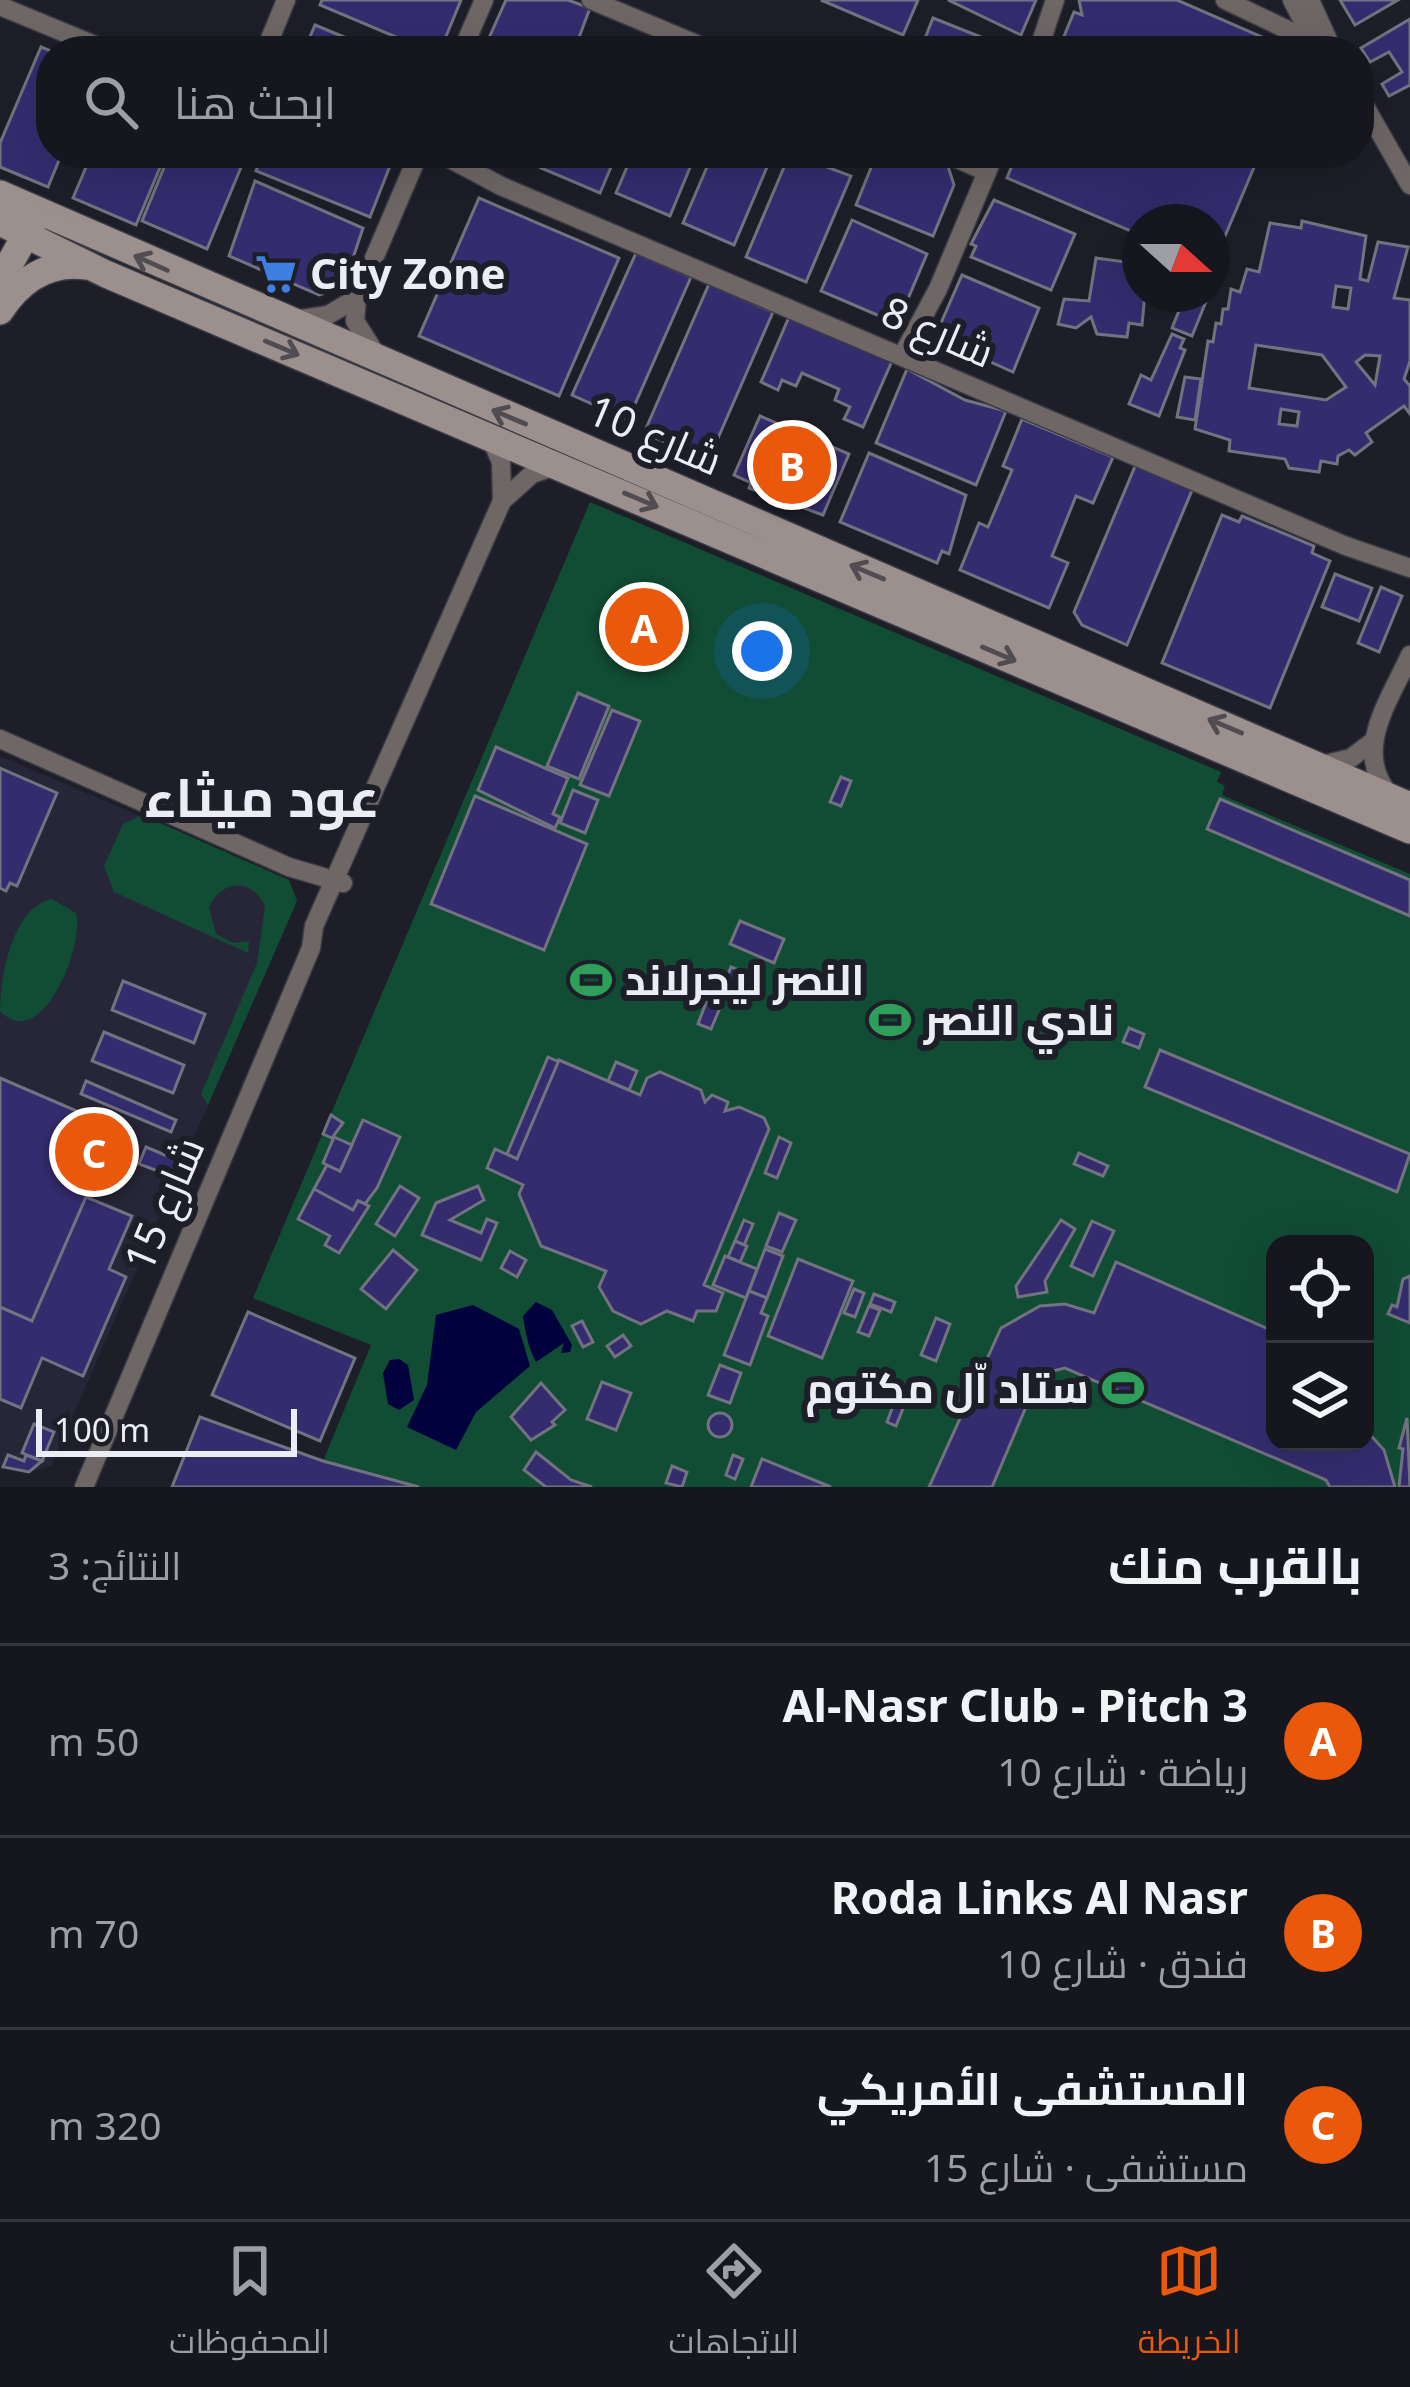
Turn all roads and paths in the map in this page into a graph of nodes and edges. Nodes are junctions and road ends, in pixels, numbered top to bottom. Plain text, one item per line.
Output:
1 (286, 0) edge
2 (484, 0) edge
3 (591, 0) edge
4 (1055, 0) edge
5 (1065, 0) edge
6 (1225, 0) edge
7 (1274, 0) edge
8 (1292, 0) edge
9 (1310, 0) edge
10 (0, 6) edge
11 (1254, 12) junction
12 (73, 36) edge
13 (271, 36) edge
14 (468, 36) edge
15 (676, 36) edge
16 (1043, 36) edge
17 (1046, 36) edge
18 (1305, 36) edge
19 (1312, 36) edge
20 (1326, 36) edge
21 (1374, 123) edge
22 (412, 168) edge
23 (453, 168) edge
24 (467, 168) edge
25 (988, 168) edge
26 (1410, 185) edge
27 (501, 186) junction
28 (13, 219) edge
29 (97, 269) junction
30 (0, 280) edge
31 (357, 298) junction
32 (0, 311) edge
33 (281, 320) junction
34 (907, 358) junction
35 (388, 365) junction
36 (490, 435) junction
37 (560, 465) junction
38 (502, 501) junction
39 (1346, 546) junction
40 (1410, 568) edge
41 (1410, 578) edge
42 (1410, 655) edge
43 (0, 739) edge
44 (1371, 743) junction
45 (1316, 765) junction
46 (1402, 803) edge
47 (1410, 830) edge
48 (337, 887) junction
49 (84, 1487) edge

1 - 13 street
2 - 14 street
3 - 15 street
4 - 16 street
5 - 17 street
6 - 11 street
7 - 11 street
8 - 19 street
9 - 20 street
10 - 12 street
11 - 18 street
21 - 26 street
22 - 31 street
23 - 27 street, شارع 8
24 - 27 street, شارع 8
25 - 34 street
27 - 34 street, شارع 8
28 - 29 main road, شارع 10
28 - 30 main road
33 -> 28 main road, شارع 10
29 - 32 main road
29 -> 36 main road, شارع 10
31 - 33 street
31 - 35 street
33 - 35 main road, شارع 10
34 - 39 street, شارع 8
45 -> 35 main road, شارع 10
36 - 37 main road, شارع 10
36 - 38 street
37 - 38 street
37 -> 47 main road, شارع 10
38 - 48 street, شارع 15
39 - 40 street, شارع 8
39 - 41 street, شارع 8
42 - 44 street
43 - 48 street
44 - 45 street
44 - 46 street
45 - 46 main road, شارع 10
48 - 49 street, شارع 15

